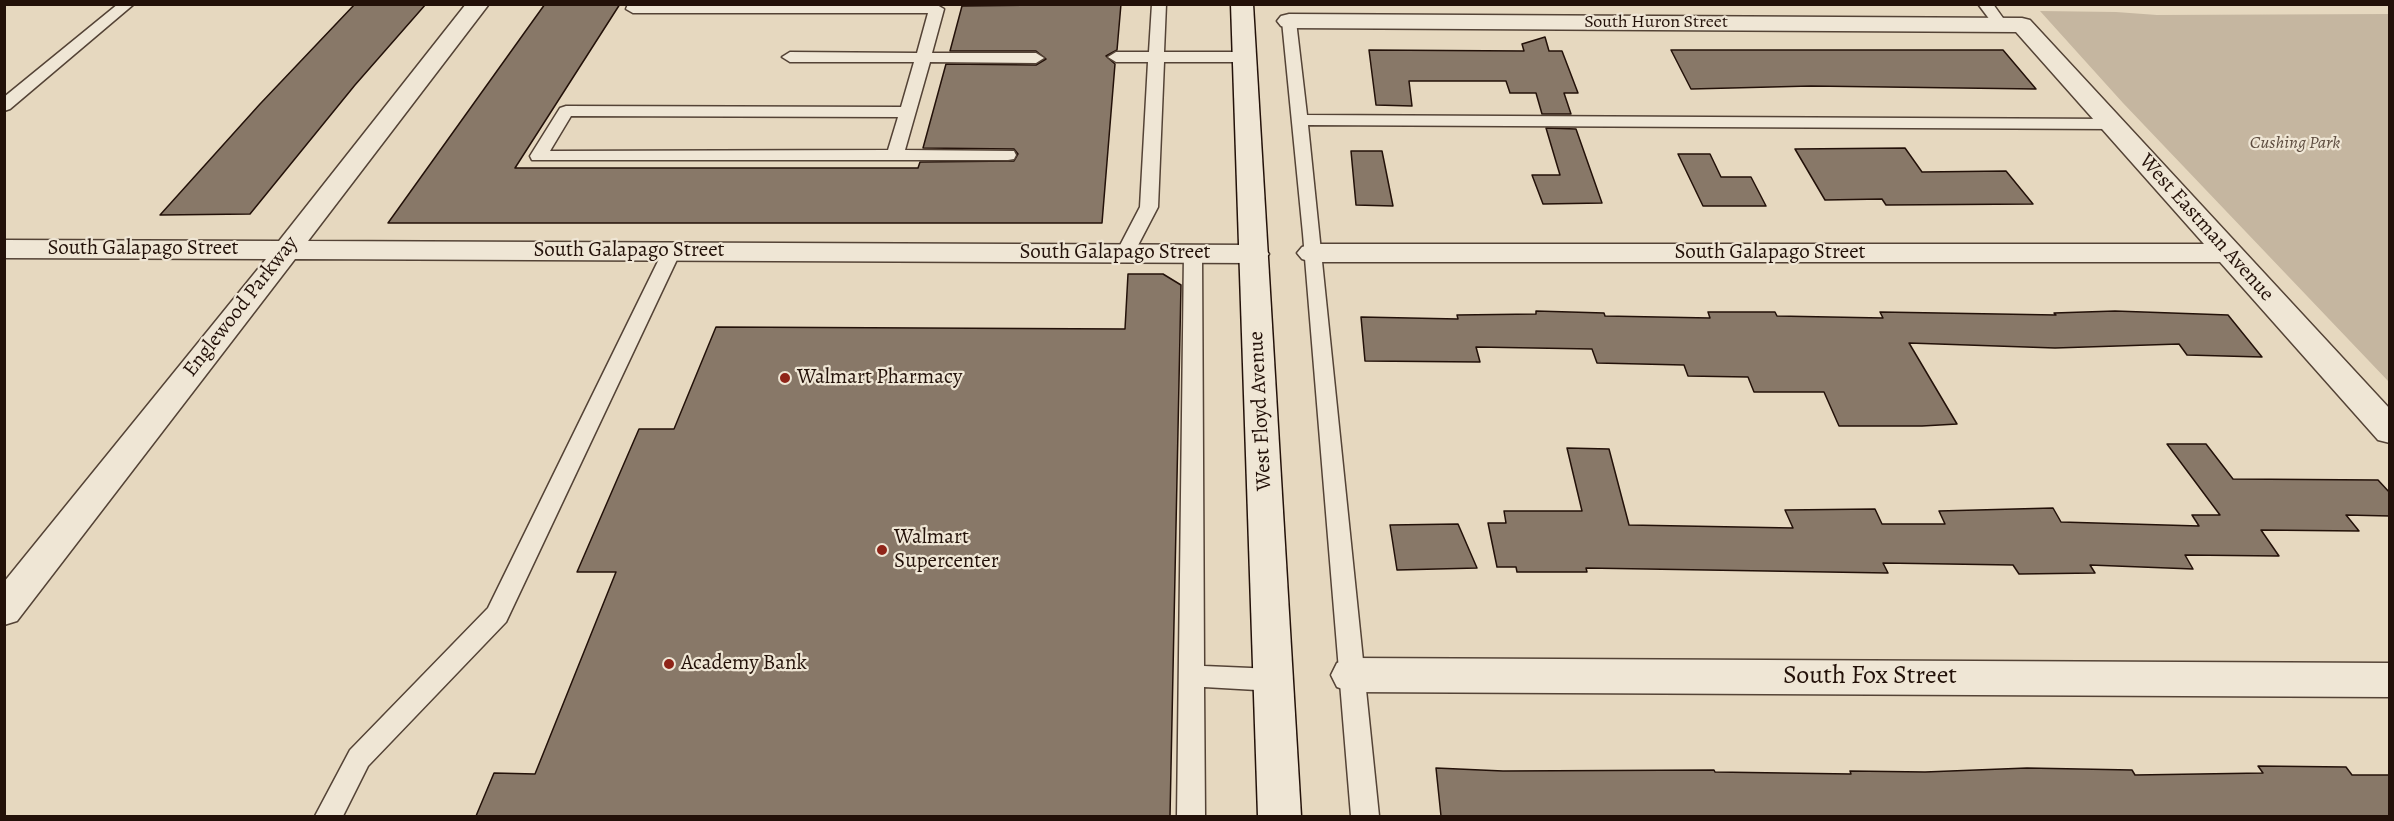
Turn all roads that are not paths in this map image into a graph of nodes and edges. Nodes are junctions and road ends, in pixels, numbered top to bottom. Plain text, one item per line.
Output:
1 (127, 4) edge
2 (478, 4) edge
3 (635, 4) edge
4 (1159, 4) edge
5 (1242, 4) edge
6 (1984, 4) edge
7 (938, 7) edge
8 (1289, 21) joint
9 (2012, 25) junction
10 (790, 57) dead end
11 (923, 57) junction
12 (1116, 57) dead end
13 (1156, 57) junction
14 (1244, 57) junction
15 (1036, 58) dead end
16 (4, 106) edge
17 (908, 112) junction
18 (1299, 120) junction
19 (2113, 124) junction
20 (1008, 155) dead end
21 (895, 156) junction
22 (4, 249) edge
23 (286, 249) junction
24 (672, 251) junction
25 (1125, 253) junction
26 (1193, 253) junction
27 (1312, 253) junction
28 (2227, 253) junction
29 (1254, 254) junction
30 (2390, 431) edge
31 (4, 610) edge
32 (1351, 675) junction
33 (1191, 676) junction
34 (1274, 680) junction
35 (2390, 680) edge
36 (329, 816) edge
37 (1191, 816) edge
38 (1280, 816) edge
39 (1365, 816) edge

1 - 16 lane
2 - 23 street, Englewood Parkway
3 - 7 lane
4 - 13 lane
5 - 14 street, West Floyd Avenue
6 - 9 lane
7 - 11 lane
8 - 9 street, South Huron Street
8 - 18 lane
9 - 19 street, West Eastman Avenue
10 - 11 lane
11 - 15 lane
11 - 17 lane
12 - 13 lane
13 - 14 lane
13 - 25 lane
14 - 29 street, West Floyd Avenue
17 - 21 lane
17 - 21 lane
18 - 19 lane
18 - 27 lane
19 - 28 street, West Eastman Avenue
20 - 21 lane
22 - 23 street, South Galapago Street
23 - 24 street, South Galapago Street
23 - 31 street, Englewood Parkway
24 - 25 street, South Galapago Street
24 - 36 lane
25 - 26 street, South Galapago Street
26 - 29 street, South Galapago Street
26 - 33 lane
27 - 28 street, South Galapago Street
27 - 32 lane
28 - 30 street, West Eastman Avenue
29 - 34 street, West Floyd Avenue
32 - 35 street, South Fox Street
32 - 39 lane
33 - 34 lane
33 - 37 lane
34 - 38 street, West Floyd Avenue

